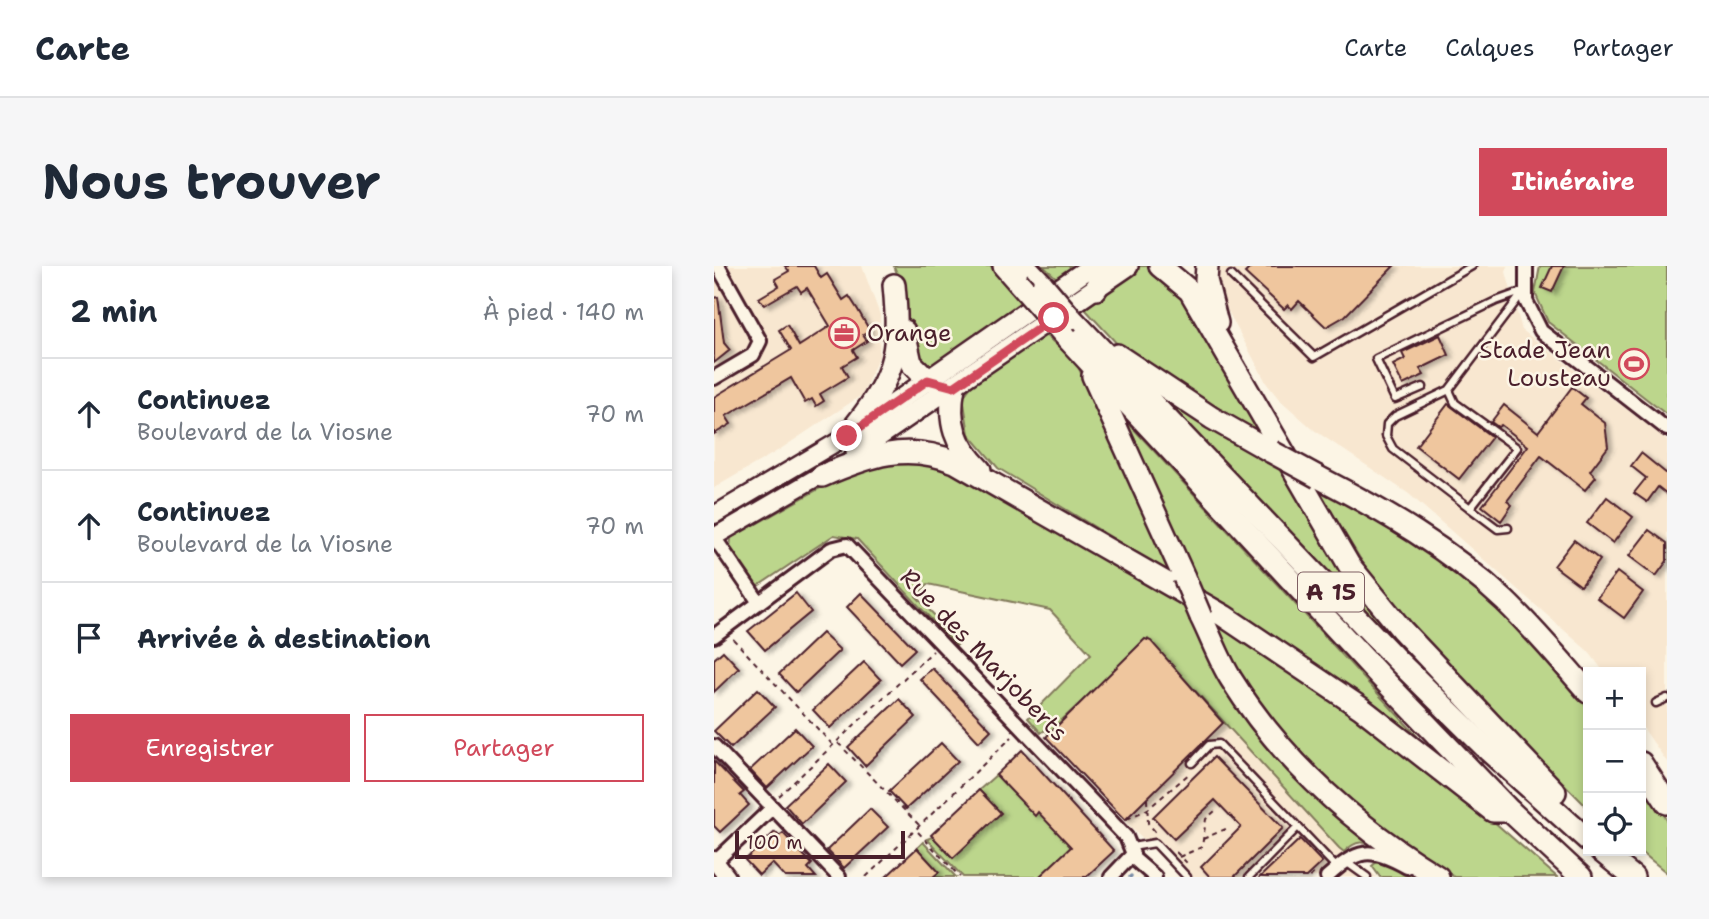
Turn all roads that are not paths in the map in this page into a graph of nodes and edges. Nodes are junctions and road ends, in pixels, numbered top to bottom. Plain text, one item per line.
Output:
1 (718, 266) edge
2 (1092, 266) edge
3 (1107, 266) edge
4 (1128, 266) edge
5 (1160, 266) edge
6 (1207, 266) edge
7 (1472, 266) edge
8 (1526, 266) edge
9 (1016, 271) edge
10 (1231, 275) dead end
11 (890, 276) edge
12 (1096, 289) junction
13 (1524, 291) junction
14 (1074, 330) junction
15 (1221, 342) junction
16 (979, 345) junction
17 (1085, 358) junction
18 (714, 378) edge
19 (928, 380) junction
20 (954, 387) junction
21 (1423, 387) dead end
22 (1449, 390) junction
23 (1667, 429) edge
24 (852, 444) junction
25 (822, 476) junction
26 (998, 485) junction
27 (1470, 508) junction
28 (714, 515) edge
29 (1508, 528) dead end
30 (714, 537) edge
31 (758, 601) junction
32 (719, 632) edge
33 (1583, 687) edge
34 (1667, 698) edge
35 (1656, 703) dead end
36 (714, 746) edge
37 (1195, 764) road end
38 (1646, 768) edge
39 (1646, 770) edge
40 (1667, 792) edge
41 (1667, 803) edge
42 (771, 806) junction
43 (1510, 811) junction
44 (1583, 820) edge
45 (1298, 827) junction
46 (1583, 836) edge
47 (1132, 852) junction
48 (1607, 856) edge
49 (1614, 856) edge
50 (718, 868) edge
51 (1336, 869) edge
52 (1629, 873) edge
53 (839, 877) edge
54 (1111, 877) edge
55 (1155, 877) edge
56 (1187, 877) edge
57 (1249, 877) edge
58 (1367, 877) edge
59 (1425, 877) edge
60 (1438, 877) edge
61 (1581, 877) edge

1 - 18 street
2 - 16 main road
3 - 12 highway
4 - 12 main road
5 - 15 highway
6 - 15 highway
7 - 10 lane
8 - 13 street
9 - 14 highway, A 15, bridge
9 - 14 highway, A 15, bridge
11 - 19 highway
11 - 24 highway
12 - 20 main road
13 - 21 lane
13 - 22 lane
13 - 23 street
14 - 17 highway, A 15
14 - 33 highway, bridge
14 - 46 highway, A 15
15 - 44 highway
16 - 19 main road
16 - 20 main road
17 - 43 highway, A 15
17 - 60 highway, bridge
19 - 20 main road
19 - 24 main road
20 - 24 main road
20 - 26 highway
22 - 27 lane
22 - 27 lane
24 - 25 main road
24 - 28 main road
25 - 26 highway
25 - 30 main road
26 - 43 highway
27 - 29 lane
30 - 31 street
31 - 32 street, Rue des Marjoberts
31 - 47 street, Rue des Marjoberts
34 - 35 lane
36 - 42 street
37 - 45 lane
38 - 40 highway
39 - 41 highway
42 - 50 street
42 - 53 street
43 - 61 highway, A 15
45 - 51 lane
45 - 57 lane
47 - 54 street
47 - 55 street, Rue des Marjoberts
47 - 56 lane
48 - 52 highway
49 - 52 highway
51 - 58 lane
51 - 59 street

